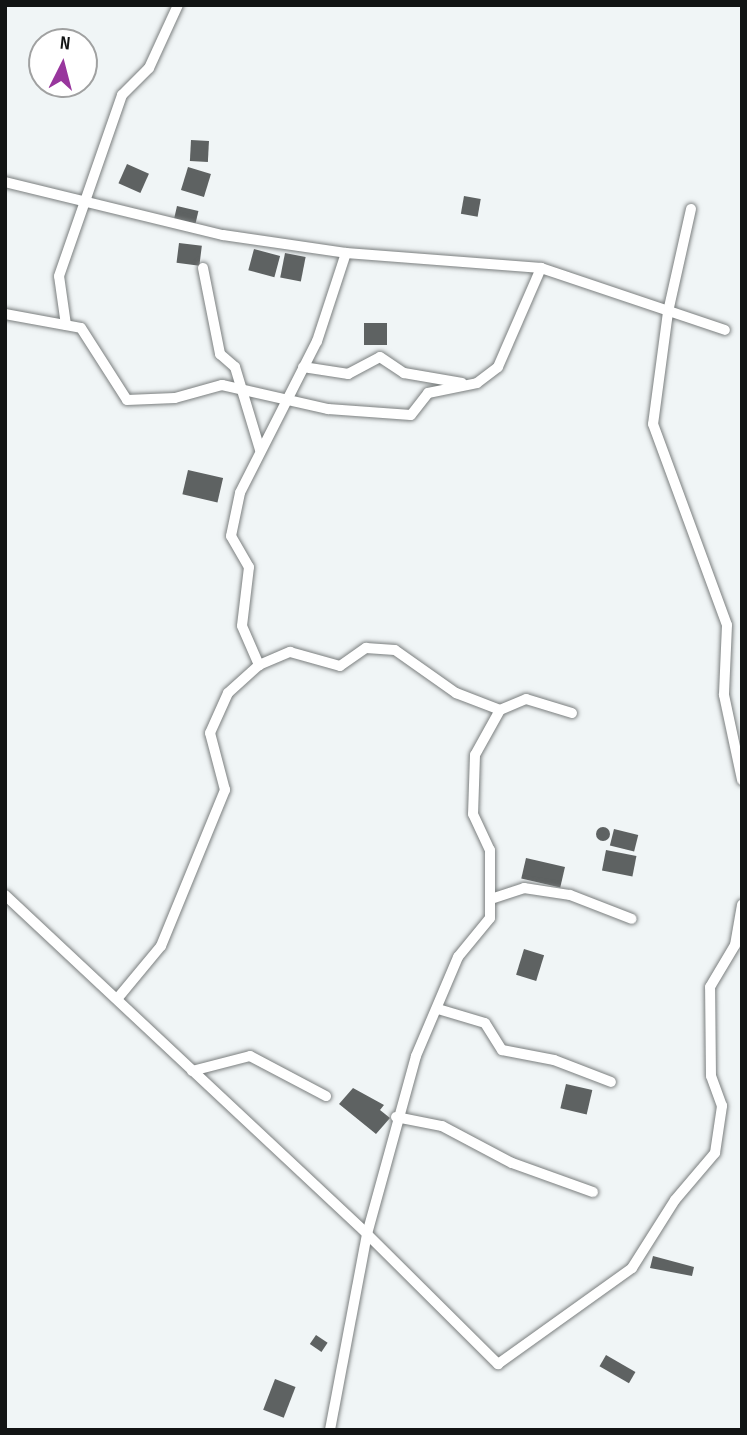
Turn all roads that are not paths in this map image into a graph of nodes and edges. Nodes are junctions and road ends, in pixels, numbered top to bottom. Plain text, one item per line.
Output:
1 (178, 5) edge
2 (5, 182) edge
3 (88, 205) junction
4 (691, 209) dead end
5 (346, 253) junction
6 (203, 268) dead end
7 (541, 268) junction
8 (668, 312) junction
9 (5, 314) edge
10 (66, 325) junction
11 (725, 330) dead end
12 (303, 367) junction
13 (468, 384) junction
14 (240, 389) junction
15 (286, 399) junction
16 (260, 450) junction
17 (259, 665) junction
18 (500, 710) junction
19 (572, 713) dead end
20 (742, 718) edge
21 (730, 720) junction
22 (742, 780) edge
23 (5, 895) edge
24 (494, 898) junction
25 (742, 905) edge
26 (632, 919) dead end
27 (117, 999) junction
28 (438, 1009) junction
29 (192, 1071) junction
30 (611, 1082) dead end
31 (326, 1096) dead end
32 (396, 1117) junction
33 (593, 1192) dead end
34 (367, 1234) junction
35 (330, 1430) edge

1 - 3 street
2 - 3 street
3 - 5 street
3 - 10 street
4 - 8 street
5 - 7 street
5 - 12 street
6 - 14 street
7 - 8 street
7 - 13 street
8 - 11 street
8 - 21 street
9 - 10 street
10 - 14 street
12 - 13 street
12 - 15 street
13 - 15 street
14 - 15 street
14 - 16 street
15 - 16 street
16 - 17 street
17 - 18 street
17 - 27 street
18 - 19 street
18 - 24 street
20 - 21 street
21 - 22 street
23 - 27 street
24 - 26 street
24 - 28 street
25 - 34 street
27 - 29 street
28 - 30 street
28 - 32 street
29 - 31 street
29 - 34 street
32 - 33 street
32 - 34 street
34 - 35 street

